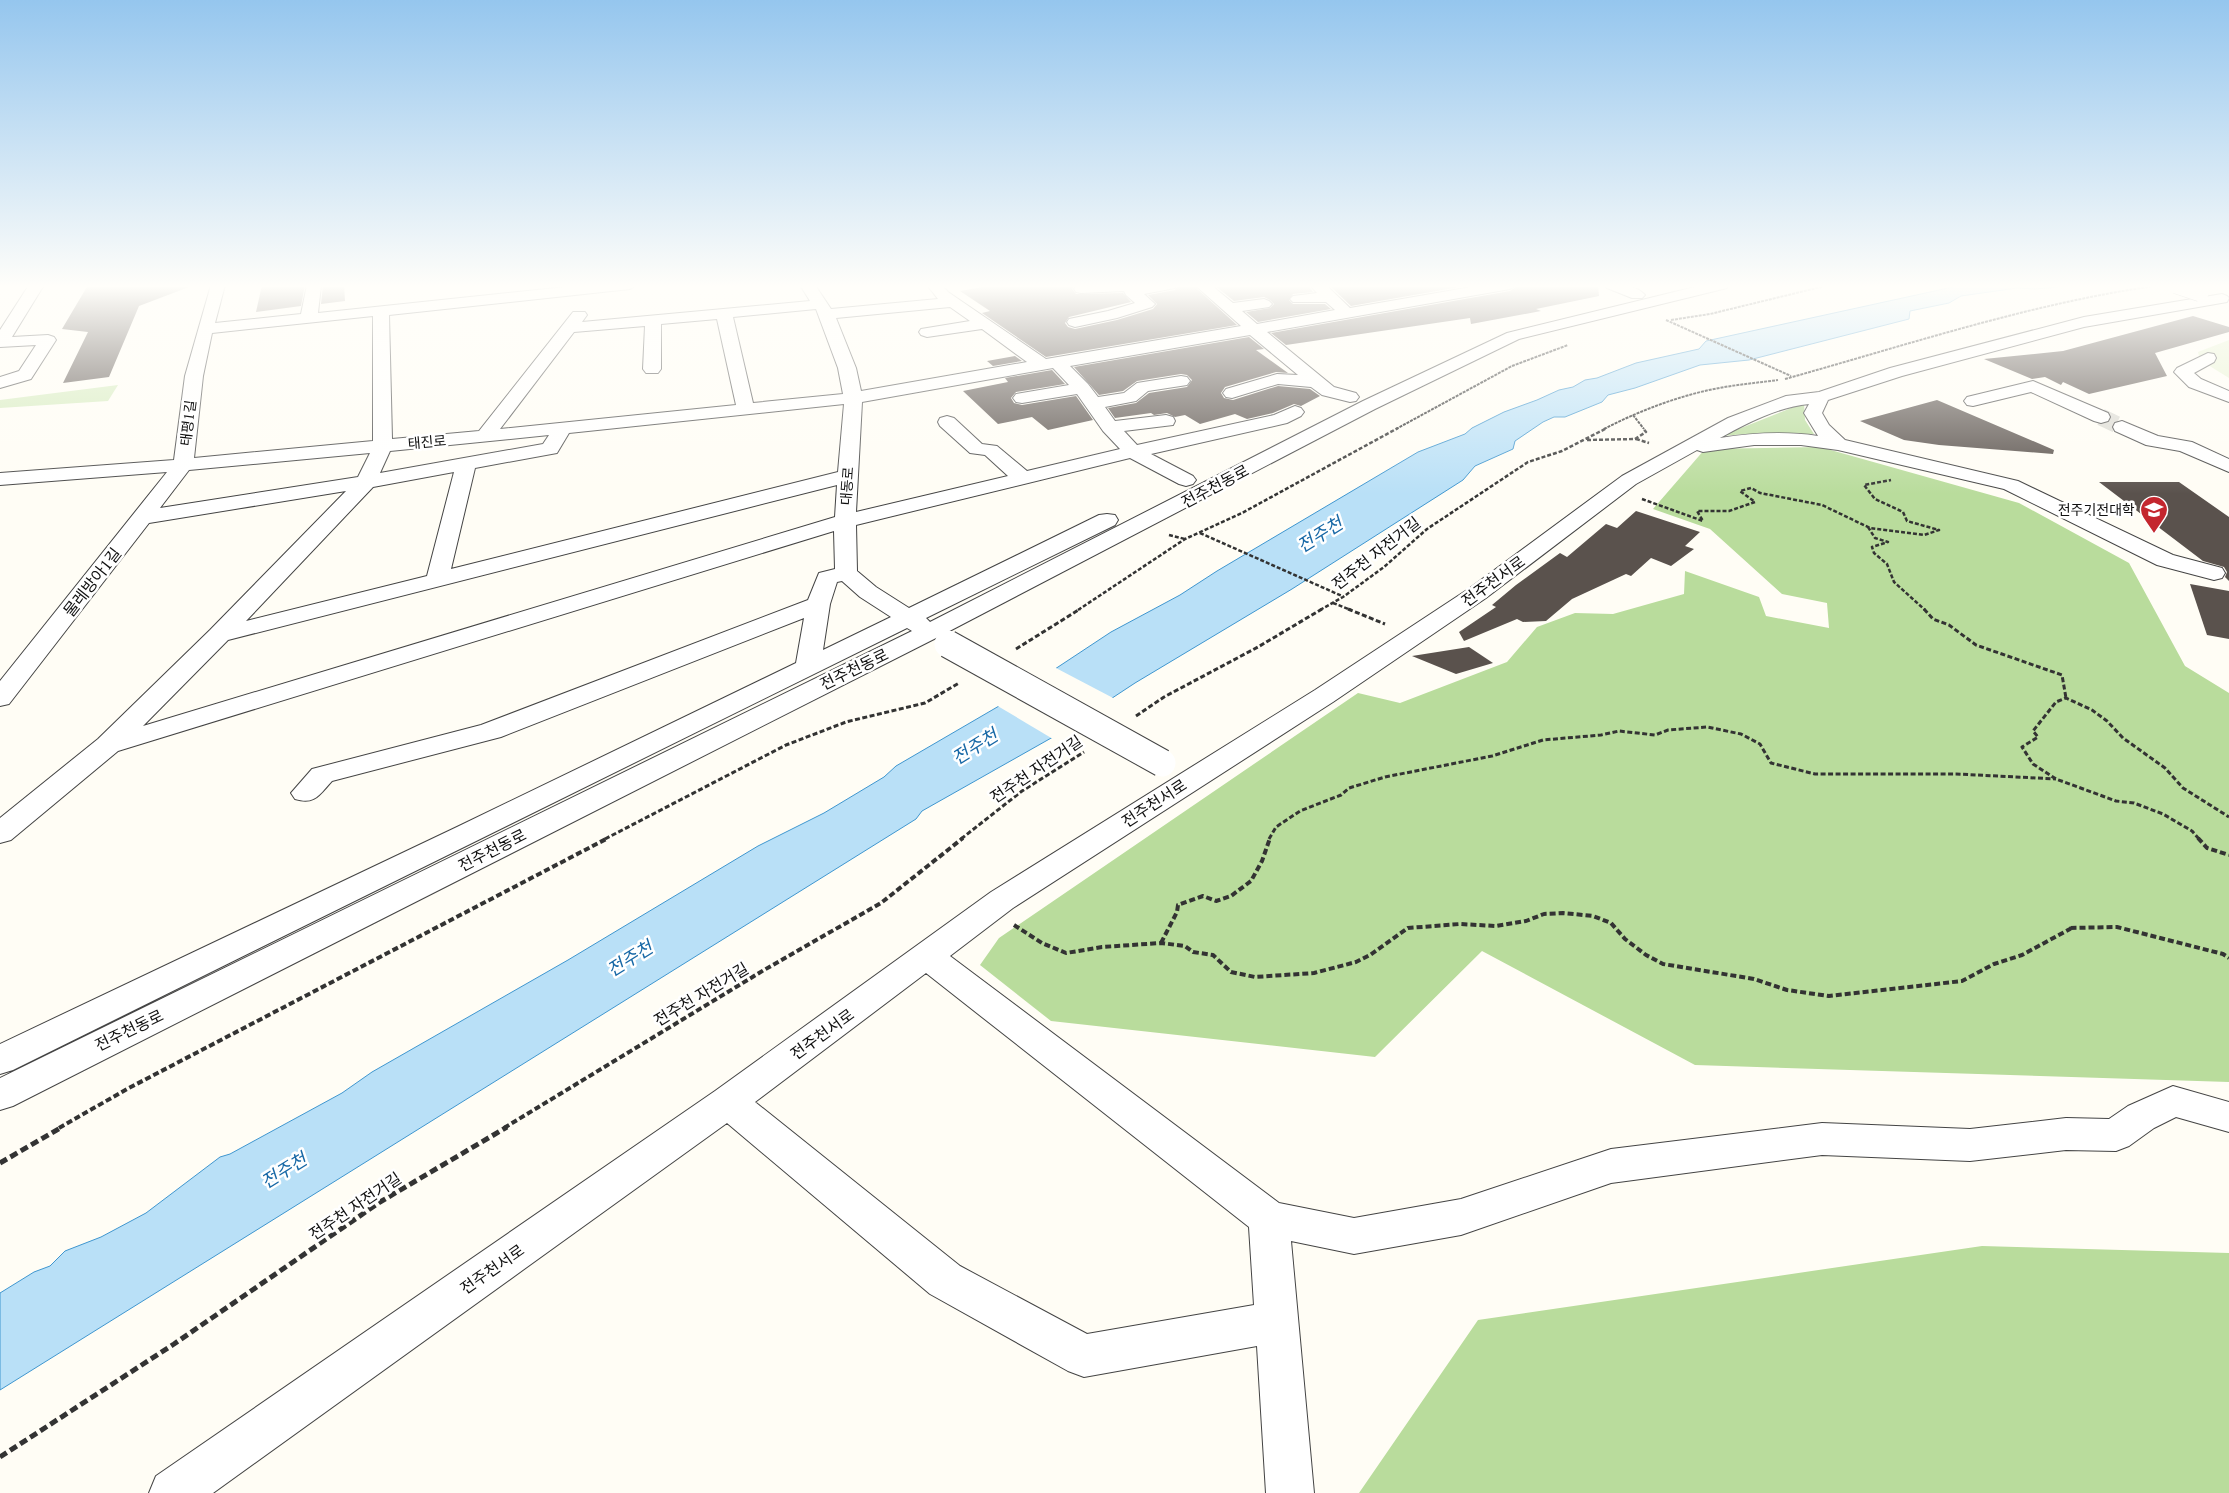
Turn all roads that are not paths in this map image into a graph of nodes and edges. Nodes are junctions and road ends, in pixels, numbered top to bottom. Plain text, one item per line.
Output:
1 (38, 355) edge
2 (199, 355) edge
3 (382, 355) edge
4 (548, 355) edge
5 (652, 355) edge
6 (733, 355) edge
7 (842, 355) edge
8 (1035, 355) edge
9 (1105, 355) edge
10 (1284, 355) edge
11 (1439, 355) edge
12 (1474, 355) edge
13 (1958, 355) edge
14 (2208, 358) dead end
15 (1050, 364) junction
16 (652, 369) dead end
17 (1181, 381) dead end
18 (1316, 382) junction
19 (0, 383) edge
20 (1082, 388) junction
21 (1232, 393) dead end
22 (1350, 397) junction
23 (1821, 397) junction
24 (2229, 397) edge
25 (853, 398) junction
26 (1022, 398) dead end
27 (1973, 401) dead end
28 (1092, 404) junction
29 (746, 410) junction
30 (1295, 412) dead end
31 (2101, 417) tunnel mouth
32 (1166, 421) dead end
33 (947, 422) dead end
34 (2122, 427) tunnel mouth
35 (1110, 428) junction
36 (562, 429) junction
37 (485, 436) junction
38 (1695, 444) junction
39 (1838, 444) junction
40 (383, 446) junction
41 (1133, 452) junction
42 (1220, 462) dead end
43 (466, 464) junction
44 (183, 465) junction
45 (2229, 466) edge
46 (1203, 471) dead end
47 (848, 476) junction
48 (1023, 478) junction
49 (0, 479) edge
50 (366, 482) junction
51 (1121, 513) dead end
52 (144, 517) junction
53 (845, 520) junction
54 (846, 573) junction
55 (2214, 573) dead end
56 (436, 580) junction
57 (818, 604) junction
58 (929, 631) junction
59 (219, 635) junction
60 (808, 666) junction
61 (0, 698) edge
62 (108, 745) junction
63 (1192, 779) junction
64 (305, 793) dead end
65 (0, 833) edge
66 (927, 956) junction
67 (0, 1060) edge
68 (0, 1095) edge
69 (728, 1102) junction
70 (2229, 1117) edge
71 (1269, 1219) junction
72 (1277, 1322) junction
73 (173, 1493) edge
74 (1290, 1493) edge

1 - 19 street
2 - 44 street, 태평1길
3 - 40 street
4 - 37 street
5 - 16 street
6 - 29 street
7 - 25 street, 대동로
8 - 15 street
9 - 15 street, 태진로
10 - 18 street
11 - 22 street, 전주천동로
12 - 58 street, 전주천동로
13 - 23 street, 전주천서로
14 - 24 street
15 - 20 street
15 - 25 street, 태진로
17 - 28 street
18 - 21 street
18 - 22 street
20 - 26 street
20 - 28 street
22 - 42 street, 전주천동로
23 - 38 street, 전주천서로
23 - 39 street
25 - 29 street, 태진로
25 - 47 street, 대동로
27 - 31 street
28 - 35 street
29 - 36 street, 태진로
30 - 41 street
32 - 35 street
33 - 48 street
34 - 45 street
35 - 41 street
36 - 37 street, 태진로
36 - 43 street
37 - 40 street, 태진로
38 - 39 street
38 - 63 street, 전주천서로
39 - 55 street
40 - 44 street, 태진로
40 - 50 street
41 - 46 street, 전주천동로
41 - 48 street
43 - 50 street
43 - 56 street
44 - 49 street, 태진로
44 - 52 street, 물레방아1길
47 - 53 street, 대동로
47 - 56 street
48 - 53 street
50 - 52 street
50 - 59 street
51 - 58 street, 전주천동로
52 - 61 street, 물레방아1길
53 - 54 street, 대동로
53 - 62 street
54 - 57 street
54 - 58 street
56 - 59 street
57 - 60 street
57 - 64 street
58 - 60 street, 전주천동로
58 - 63 street, bridge
58 - 68 street, 전주천동로
59 - 62 street
60 - 67 street, 전주천동로
62 - 65 street
63 - 66 street, 전주천서로
66 - 69 street, 전주천서로
66 - 71 street
69 - 72 street
69 - 73 street, 전주천서로
70 - 71 street
71 - 72 street
72 - 74 street

